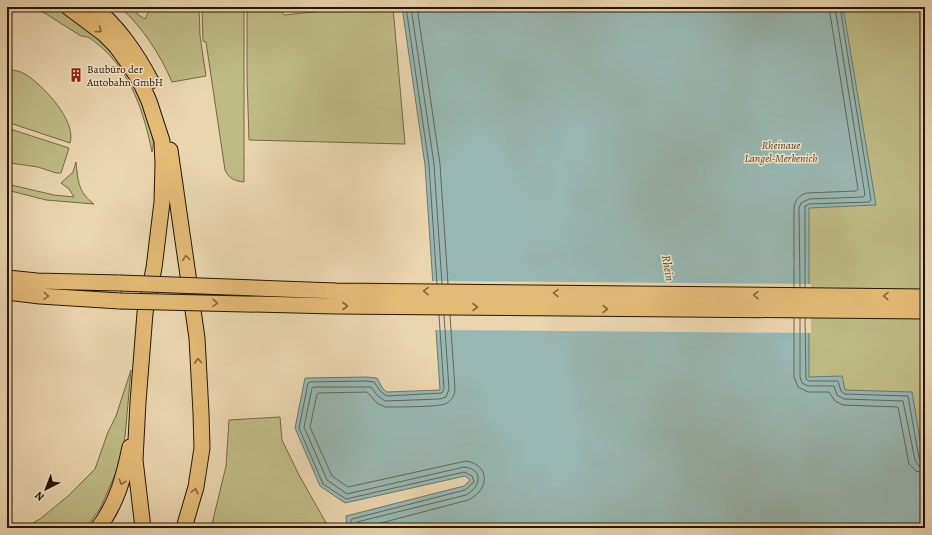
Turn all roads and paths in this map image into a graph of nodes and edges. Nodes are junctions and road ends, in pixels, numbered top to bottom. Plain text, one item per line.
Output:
1 (68, 7) edge
2 (93, 7) edge
3 (168, 141) junction
4 (7, 278) edge
5 (7, 292) edge
6 (925, 296) edge
7 (925, 311) edge
8 (138, 402) junction
9 (98, 528) edge
10 (143, 528) edge
11 (150, 528) edge
12 (184, 528) edge

1 -> 8 highway
2 - 3 highway
3 - 11 highway
12 -> 3 highway
6 -> 4 highway, bridge
5 -> 7 highway, bridge
8 -> 9 highway
8 - 10 highway

